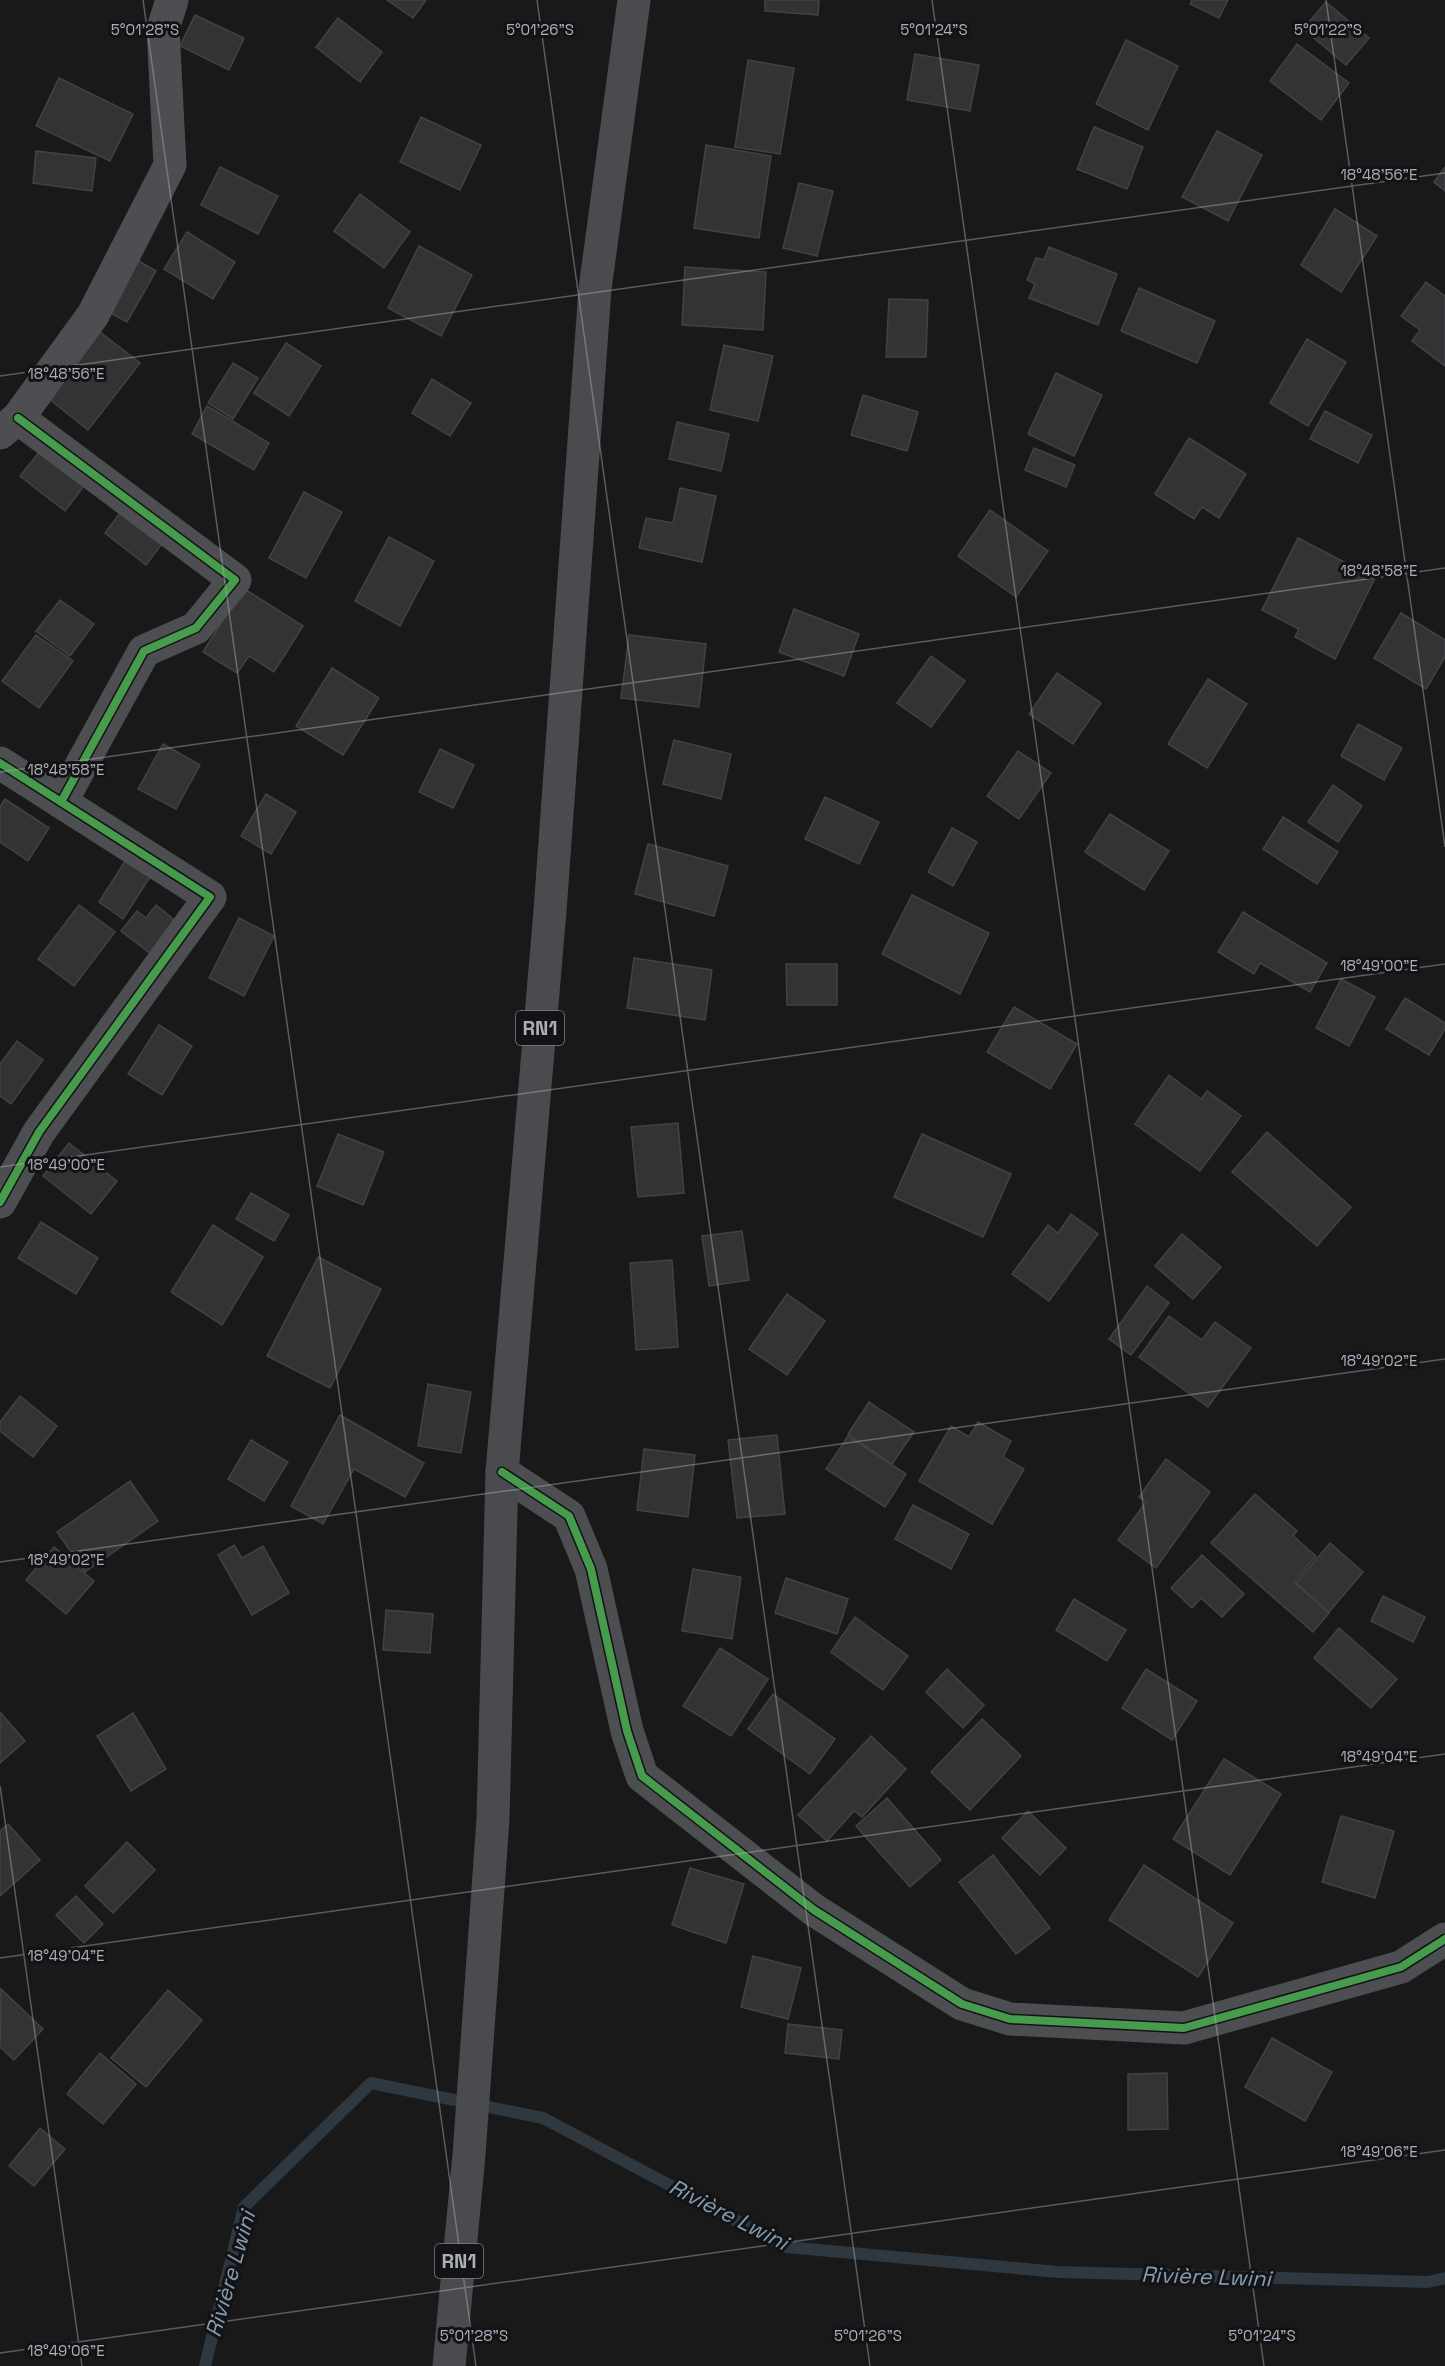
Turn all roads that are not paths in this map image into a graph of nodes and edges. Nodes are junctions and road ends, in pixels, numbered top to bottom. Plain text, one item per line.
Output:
1 (172, 0) edge
2 (634, 0) edge
3 (9, 426) edge
4 (0, 762) edge
5 (61, 802) junction
6 (0, 1202) edge
7 (502, 1472) junction
8 (1445, 1939) edge
9 (449, 2366) edge

1 - 3 street
2 - 7 highway, RN1
3 - 5 street
4 - 5 street
5 - 6 street
7 - 8 street
7 - 9 highway, RN1

